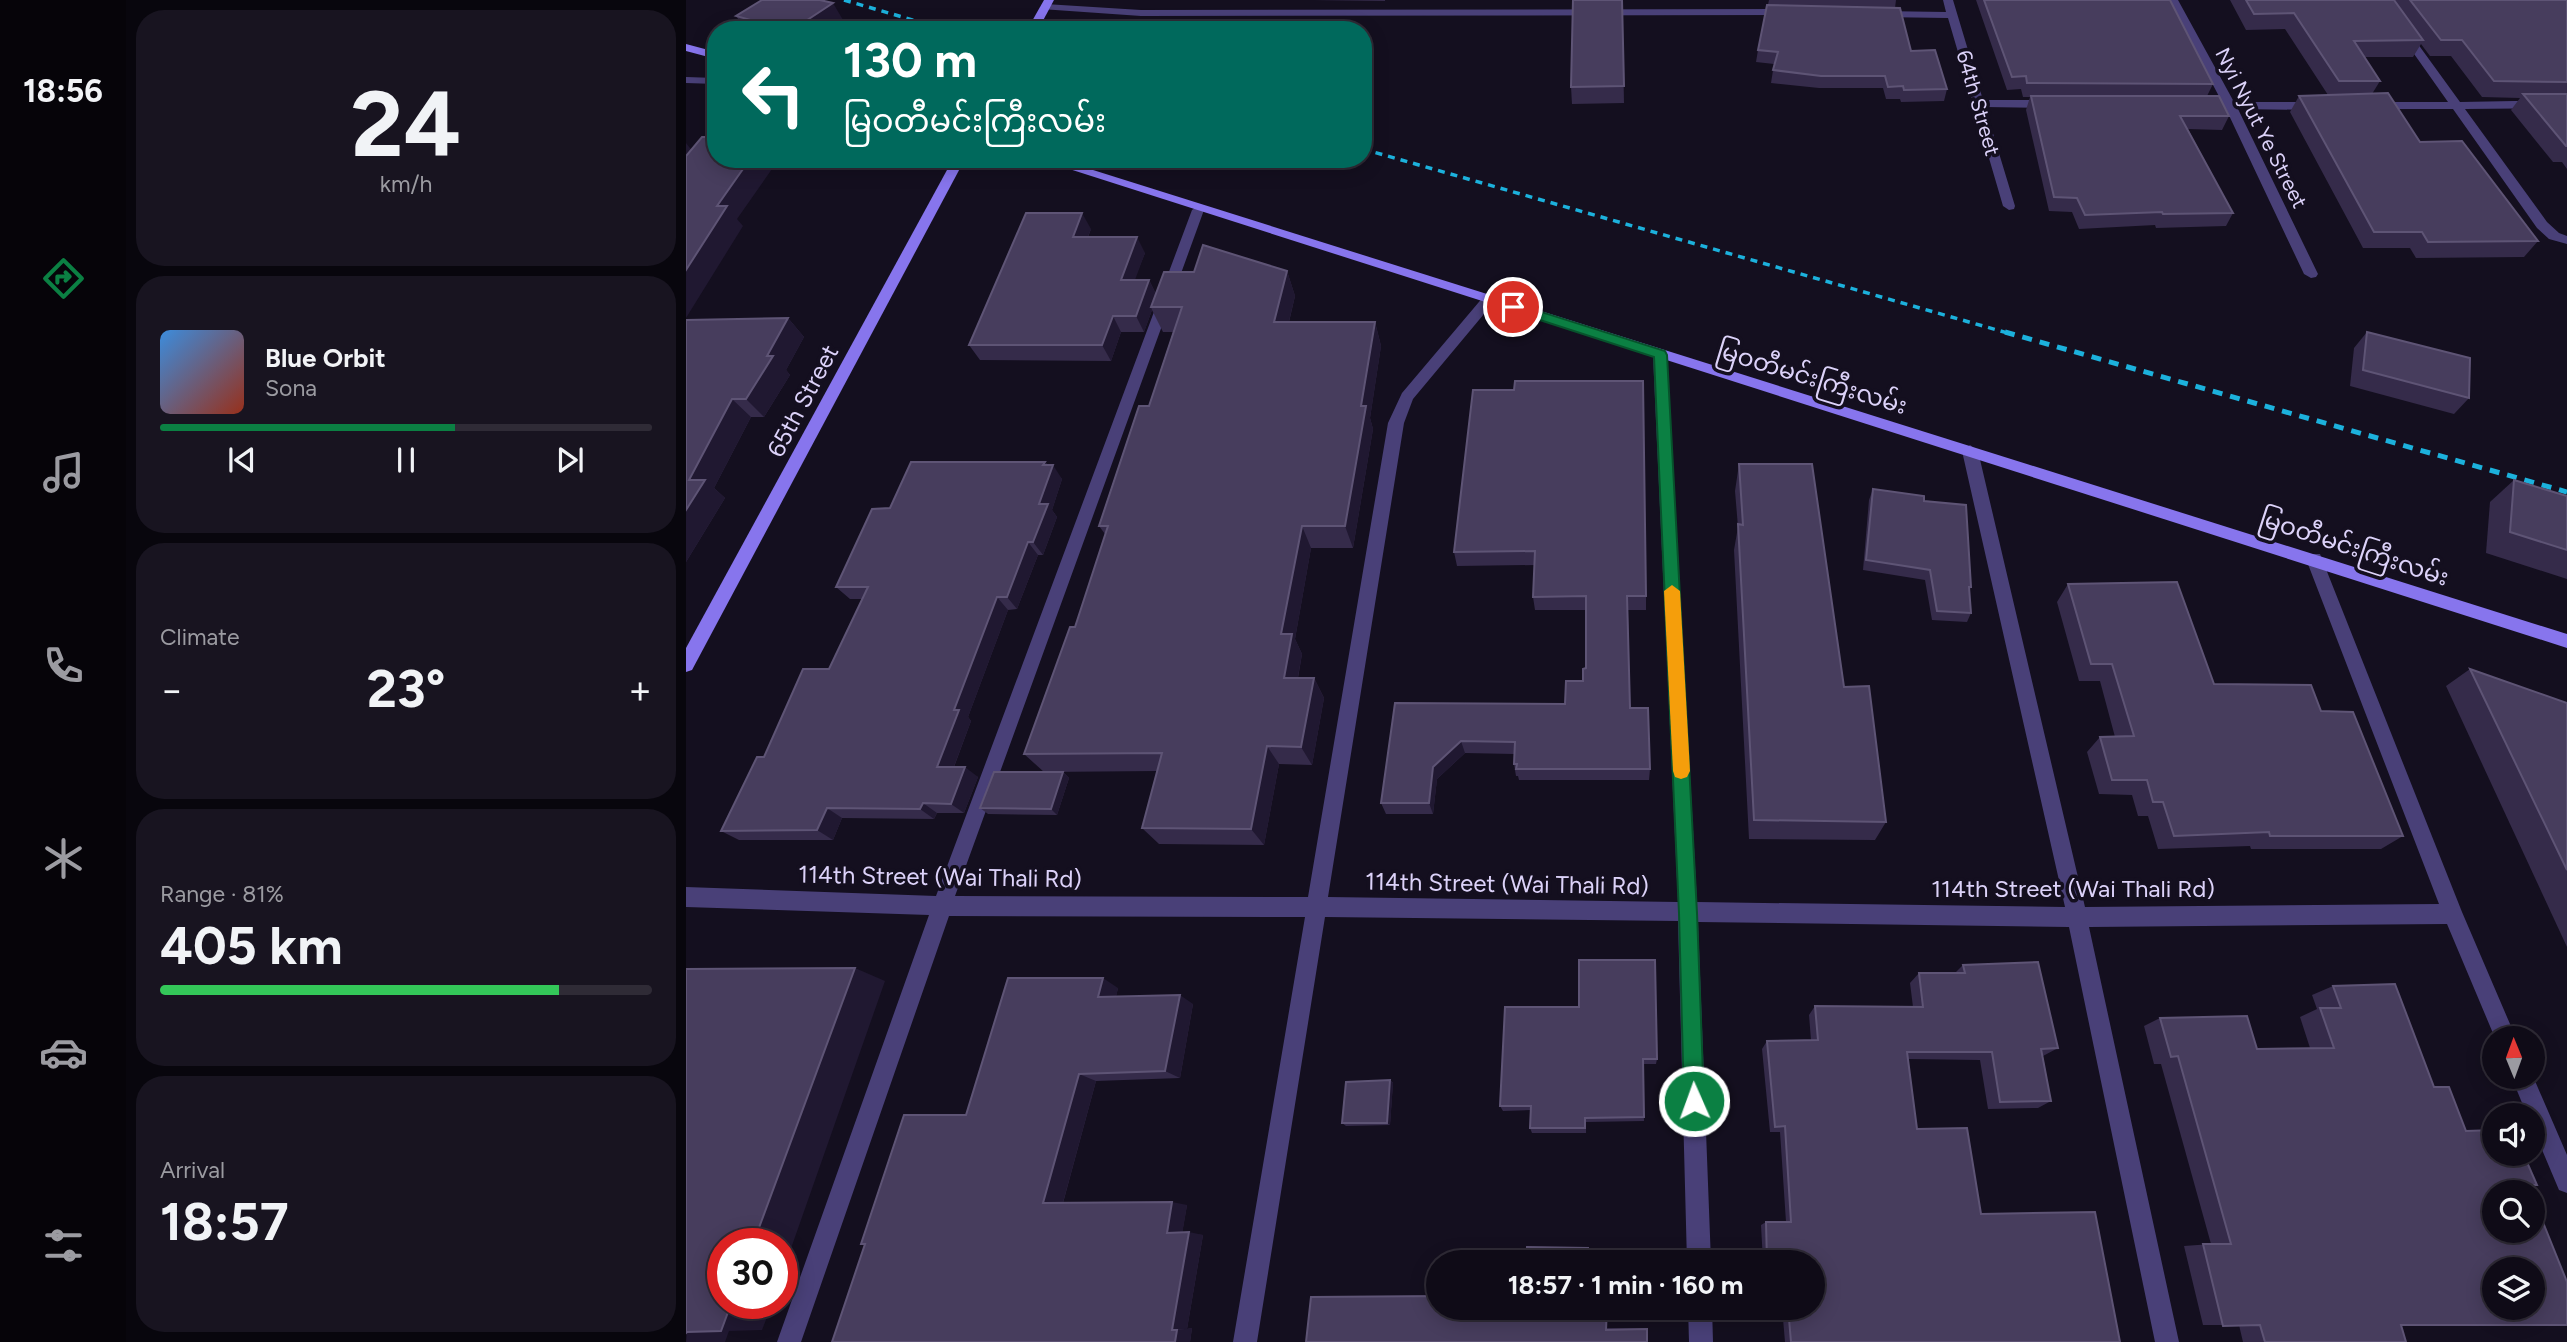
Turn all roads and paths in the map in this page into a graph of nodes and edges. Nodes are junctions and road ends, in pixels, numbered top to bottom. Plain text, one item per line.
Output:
1 (1279, 0) edge
2 (1948, 0) edge
3 (2174, 0) edge
4 (2381, 0) edge
5 (1047, 3) edge
6 (1717, 5) edge
7 (1495, 6) edge
8 (1801, 12) edge
9 (1275, 13) junction
10 (1870, 13) edge
11 (1953, 15) junction
12 (1037, 21) edge
13 (686, 47) edge
14 (707, 54) edge
15 (686, 80) edge
16 (707, 81) edge
17 (1977, 103) junction
18 (2057, 104) edge
19 (2567, 104) edge
20 (2190, 105) edge
21 (2230, 105) junction
22 (2323, 106) edge
23 (2363, 106) edge
24 (2456, 106) junction
25 (954, 168) edge
26 (1072, 168) edge
27 (2009, 206) dead end
28 (1198, 209) junction
29 (2567, 240) edge
30 (2312, 274) dead end
31 (1489, 299) junction
32 (1660, 355) junction
33 (1970, 451) junction
34 (2314, 559) junction
35 (2567, 641) edge
36 (686, 665) edge
37 (686, 897) edge
38 (942, 906) junction
39 (1317, 907) junction
40 (1688, 913) junction
41 (2453, 914) junction
42 (2077, 917) junction
43 (2501, 1026) edge
44 (2528, 1089) edge
45 (2567, 1182) edge
46 (1699, 1250) edge
47 (1700, 1320) edge
48 (789, 1342) edge
49 (1245, 1342) edge
50 (1701, 1342) edge
51 (2167, 1342) edge

1 - 9 street
2 - 11 street, 64th Street
3 - 21 street, Nyi Nyut Ye Street
4 - 24 street
5 - 9 street
5 - 12 main road
6 - 7 street
6 - 8 street
7 - 9 street
10 - 11 street
11 - 17 street, 64th Street
13 - 14 main road
15 - 16 street
17 - 18 street
17 - 27 street, 64th Street
19 - 24 street
20 - 21 street
21 - 22 street
21 - 30 street, Nyi Nyut Ye Street
23 - 24 street
24 - 29 street
25 - 36 main road, 65th Street
26 - 28 main road, မြဝတီမင်းကြီးလမ်း
28 - 31 main road, မြဝတီမင်းကြီးလမ်း
28 - 38 street
31 - 32 main road, မြဝတီမင်းကြီးလမ်း
31 - 39 street
32 - 33 main road, မြဝတီမင်းကြီးလမ်း
32 - 40 street
33 - 34 main road, မြဝတီမင်းကြီးလမ်း
33 - 42 street
34 - 35 main road, မြဝတီမင်းကြီးလမ်း
34 - 41 street
37 - 38 street, 114th Street (Wai Thali Rd)
38 - 39 street, 114th Street (Wai Thali Rd)
38 - 48 street
39 - 40 street, 114th Street (Wai Thali Rd)
39 - 49 street
40 - 42 street, 114th Street (Wai Thali Rd)
40 - 46 street
41 - 42 street, 114th Street (Wai Thali Rd)
41 - 43 street
42 - 51 street
44 - 45 street
47 - 50 street

